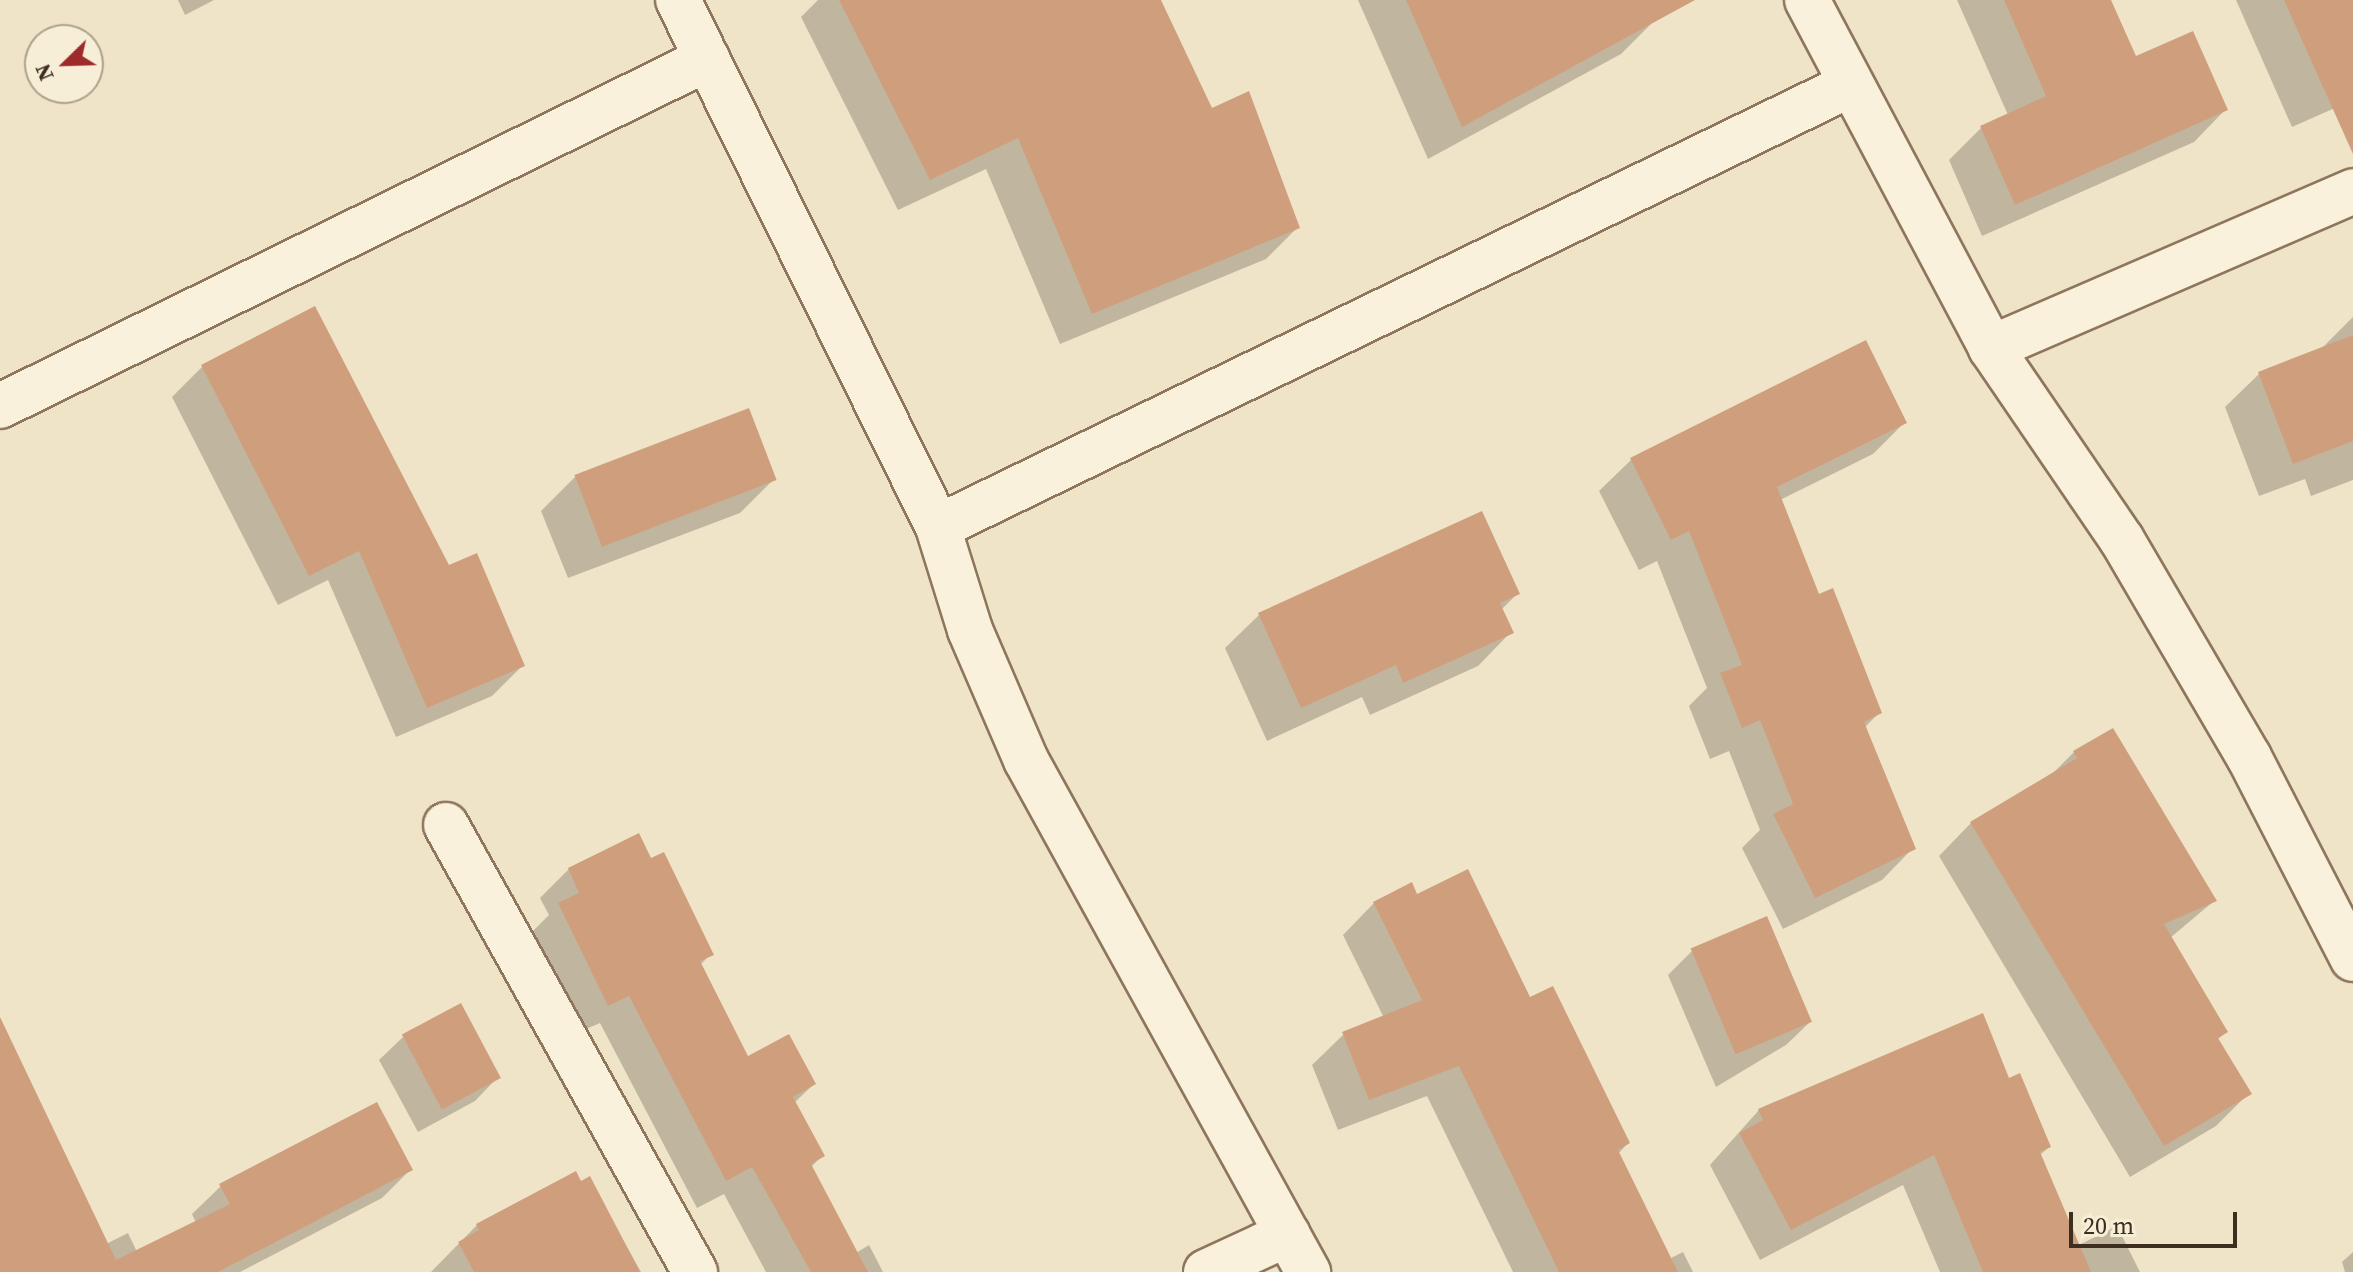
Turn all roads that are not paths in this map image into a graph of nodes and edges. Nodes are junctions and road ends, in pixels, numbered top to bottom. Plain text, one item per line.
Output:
1 (678, 0) edge
2 (1807, 0) edge
3 (707, 59) junction
4 (1848, 86) junction
5 (2353, 191) edge
6 (1991, 348) junction
7 (0, 406) edge
8 (938, 527) junction
9 (446, 825) dead end
10 (2353, 959) edge
11 (1288, 1234) junction
12 (695, 1272) edge
13 (1206, 1272) edge
14 (1308, 1272) edge

1 - 3 street
2 - 4 street
3 - 7 street
3 - 8 street
4 - 6 street
4 - 8 street
5 - 6 street
6 - 10 street
8 - 11 street
9 - 12 street
11 - 13 street
11 - 14 street

